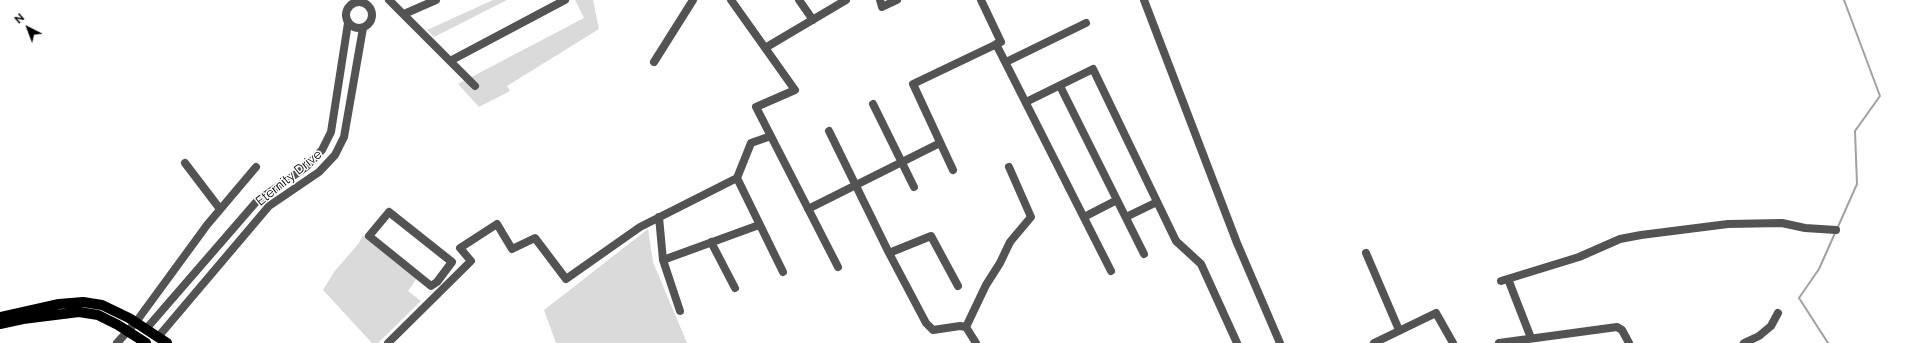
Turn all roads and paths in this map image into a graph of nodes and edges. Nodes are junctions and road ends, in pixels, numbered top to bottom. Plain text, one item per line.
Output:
1 (389, 0) edge
2 (436, 0) edge
3 (565, 0) edge
4 (693, 0) edge
5 (731, 0) edge
6 (799, 0) edge
7 (846, 0) edge
8 (880, 0) edge
9 (897, 0) edge
10 (981, 0) edge
11 (1144, 0) edge
12 (352, 2) edge
13 (365, 2) edge
14 (404, 14) junction
15 (813, 20) junction
16 (1086, 22) dead end
17 (348, 23) junction
18 (363, 28) junction
19 (996, 44) junction
20 (765, 48) junction
21 (450, 61) junction
22 (654, 62) dead end
23 (1006, 62) junction
24 (475, 86) dead end
25 (1060, 86) junction
26 (1026, 102) junction
27 (873, 104) dead end
28 (829, 131) dead end
29 (771, 136) junction
30 (940, 142) junction
31 (901, 162) junction
32 (185, 163) dead end
33 (256, 167) dead end
34 (1009, 167) dead end
35 (953, 170) dead end
36 (737, 178) junction
37 (856, 185) junction
38 (914, 187) dead end
39 (1117, 200) junction
40 (1157, 202) junction
41 (220, 209) junction
42 (808, 209) junction
43 (659, 217) junction
44 (1084, 217) junction
45 (1126, 217) junction
46 (759, 224) junction
47 (1836, 230) dead end
48 (711, 242) junction
49 (889, 253) junction
50 (1366, 253) dead end
51 (1144, 254) dead end
52 (663, 260) junction
53 (838, 267) dead end
54 (1111, 271) dead end
55 (783, 272) dead end
56 (442, 274) junction
57 (451, 281) junction
58 (958, 286) dead end
59 (735, 288) dead end
60 (680, 311) dead end
61 (1778, 313) dead end
62 (0, 317) edge
63 (136, 322) junction
64 (0, 324) edge
65 (966, 327) junction
66 (146, 329) junction
67 (1399, 330) junction
68 (128, 332) junction
69 (158, 337) junction
70 (1534, 340) edge
71 (118, 343) edge
72 (146, 343) edge
73 (167, 343) edge
74 (388, 343) edge
75 (976, 343) edge
76 (1236, 343) edge
77 (1280, 343) edge
78 (1374, 343) edge
79 (1453, 343) edge
80 (1499, 343) edge
81 (1629, 343) edge
82 (1744, 343) edge

1 - 14 street
2 - 14 street
3 - 21 street
4 - 22 street
5 - 20 street
6 - 15 street
7 - 15 street
8 - 9 street
10 - 19 street
11 - 77 street
12 - 13 street, Eternity Drive
12 - 17 street, Eternity Drive
13 - 18 street, Eternity Drive
14 - 21 street
15 - 20 street
16 - 23 street
17 - 18 street
17 - 66 street, Eternity Drive
18 - 69 street, Eternity Drive
19 - 23 street
19 - 30 street
20 - 29 street
21 - 24 street
23 - 26 street
25 - 26 street
25 - 39 street
25 - 40 street
26 - 44 street
27 - 31 street
28 - 37 street
29 - 36 street
29 - 42 street
30 - 31 street
30 - 35 street
31 - 37 street
31 - 38 street
32 - 41 street
33 - 41 street
34 - 65 street
36 - 43 street
36 - 46 street
37 - 42 street
37 - 49 street
39 - 44 street
39 - 45 street
40 - 45 street
40 - 76 street
41 - 63 street
42 - 53 street
43 - 52 street
43 - 57 street
44 - 54 street
45 - 51 street
46 - 48 street
46 - 55 street
47 - 70 street
48 - 52 street
48 - 59 street
49 - 58 street
49 - 65 street
50 - 67 street
52 - 60 street
56 - 56 street
56 - 57 street
57 - 74 street
61 - 82 street
62 - 63 main road
63 - 66 main road
63 - 68 street
64 - 68 main road
65 - 75 street
66 - 69 main road
67 - 78 street
67 - 79 street
68 - 71 street
68 - 72 main road
69 - 73 main road
70 - 80 street
70 - 81 street

